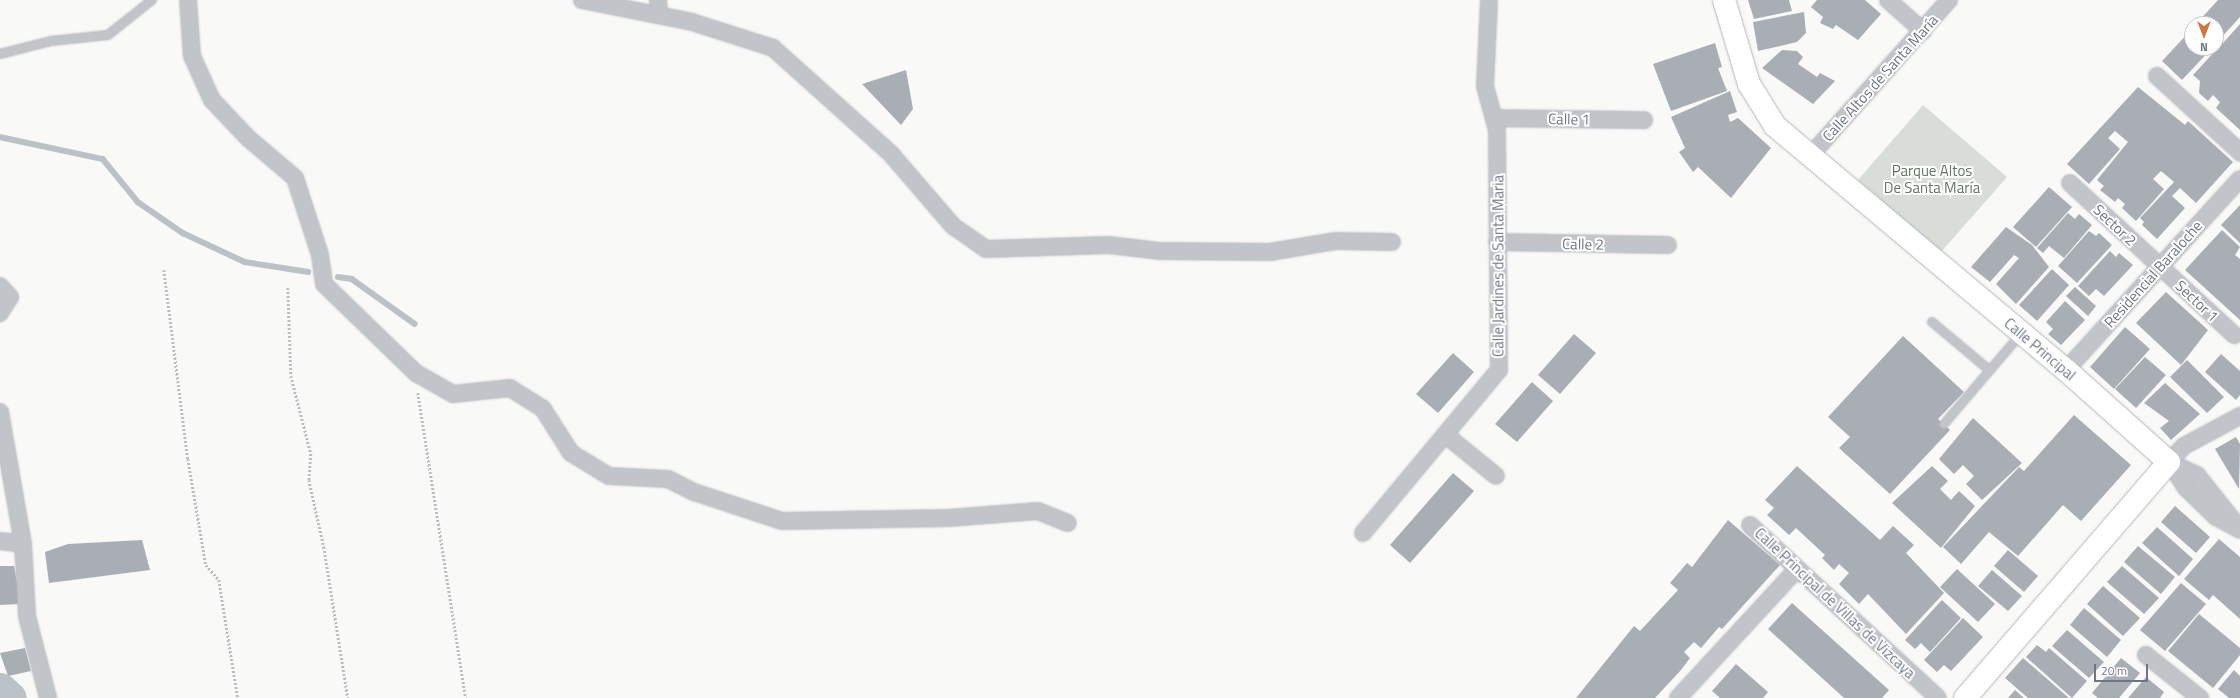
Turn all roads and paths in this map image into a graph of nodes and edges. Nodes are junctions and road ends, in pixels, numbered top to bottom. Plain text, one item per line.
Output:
1 (152, 0) edge
2 (188, 0) edge
3 (582, 0) edge
4 (1488, 0) edge
5 (1724, 0) edge
6 (1888, 0) edge
7 (1949, 0) edge
8 (659, 7) edge
9 (1923, 31) junction
10 (0, 54) edge
11 (2157, 76) dead end
12 (1494, 118) junction
13 (1644, 120) dead end
14 (2240, 152) edge
15 (1810, 156) junction
16 (2240, 179) edge
17 (2070, 183) dead end
18 (1392, 242) dead end
19 (1497, 242) junction
20 (1668, 246) dead end
21 (2160, 266) junction
22 (164, 270) dead end
23 (0, 286) edge
24 (288, 288) dead end
25 (0, 313) edge
26 (1932, 322) dead end
27 (2022, 333) junction
28 (2234, 335) dead end
29 (1988, 369) junction
30 (2066, 370) junction
31 (416, 373) junction
32 (0, 412) edge
33 (2240, 416) edge
34 (1944, 424) dead end
35 (1447, 436) junction
36 (2168, 462) junction
37 (1496, 476) dead end
38 (1068, 523) dead end
39 (1750, 525) dead end
40 (2240, 530) edge
41 (1363, 533) dead end
42 (0, 541) edge
43 (23, 544) junction
44 (1797, 569) junction
45 (2146, 654) dead end
46 (1684, 696) edge
47 (48, 698) edge
48 (238, 698) edge
49 (348, 698) edge
50 (466, 698) edge
51 (1938, 698) edge
52 (1965, 698) edge
53 (2200, 698) edge

1 - 10 lane
2 - 31 street
3 - 8 street
4 - 12 street, Calle Jardines de Santa Maria
5 - 15 street, Calle Principal
6 - 9 street
7 - 9 street, Calle Altos de Santa María
8 - 18 street
9 - 15 street, Calle Altos de Santa María
11 - 14 street
12 - 13 street, Calle 1
12 - 19 street, Calle Jardines de Santa Maria
15 - 27 street, Calle Principal
16 - 21 street, Residencial Baraloche
17 - 21 street, Sector 2
19 - 20 street, Calle 2
19 - 35 street, Calle Jardines de Santa Maria
21 - 28 street, Sector 1
21 - 30 street, Residencial Baraloche
22 - 48 path
23 - 25 street
24 - 49 path
26 - 29 lane
27 - 29 lane
27 - 30 street, Calle Principal
29 - 34 lane
30 - 36 street, Calle Principal
31 - 38 street
31 - 50 path
32 - 43 street
33 - 36 street
35 - 37 street
35 - 41 street, Calle Jardines de Santa Maria
36 - 40 street
36 - 52 street
39 - 44 street, Calle Principal de Villas de Vizcaya
42 - 43 street
43 - 47 street
44 - 46 street
44 - 51 street, Calle Principal de Villas de Vizcaya
45 - 53 street

